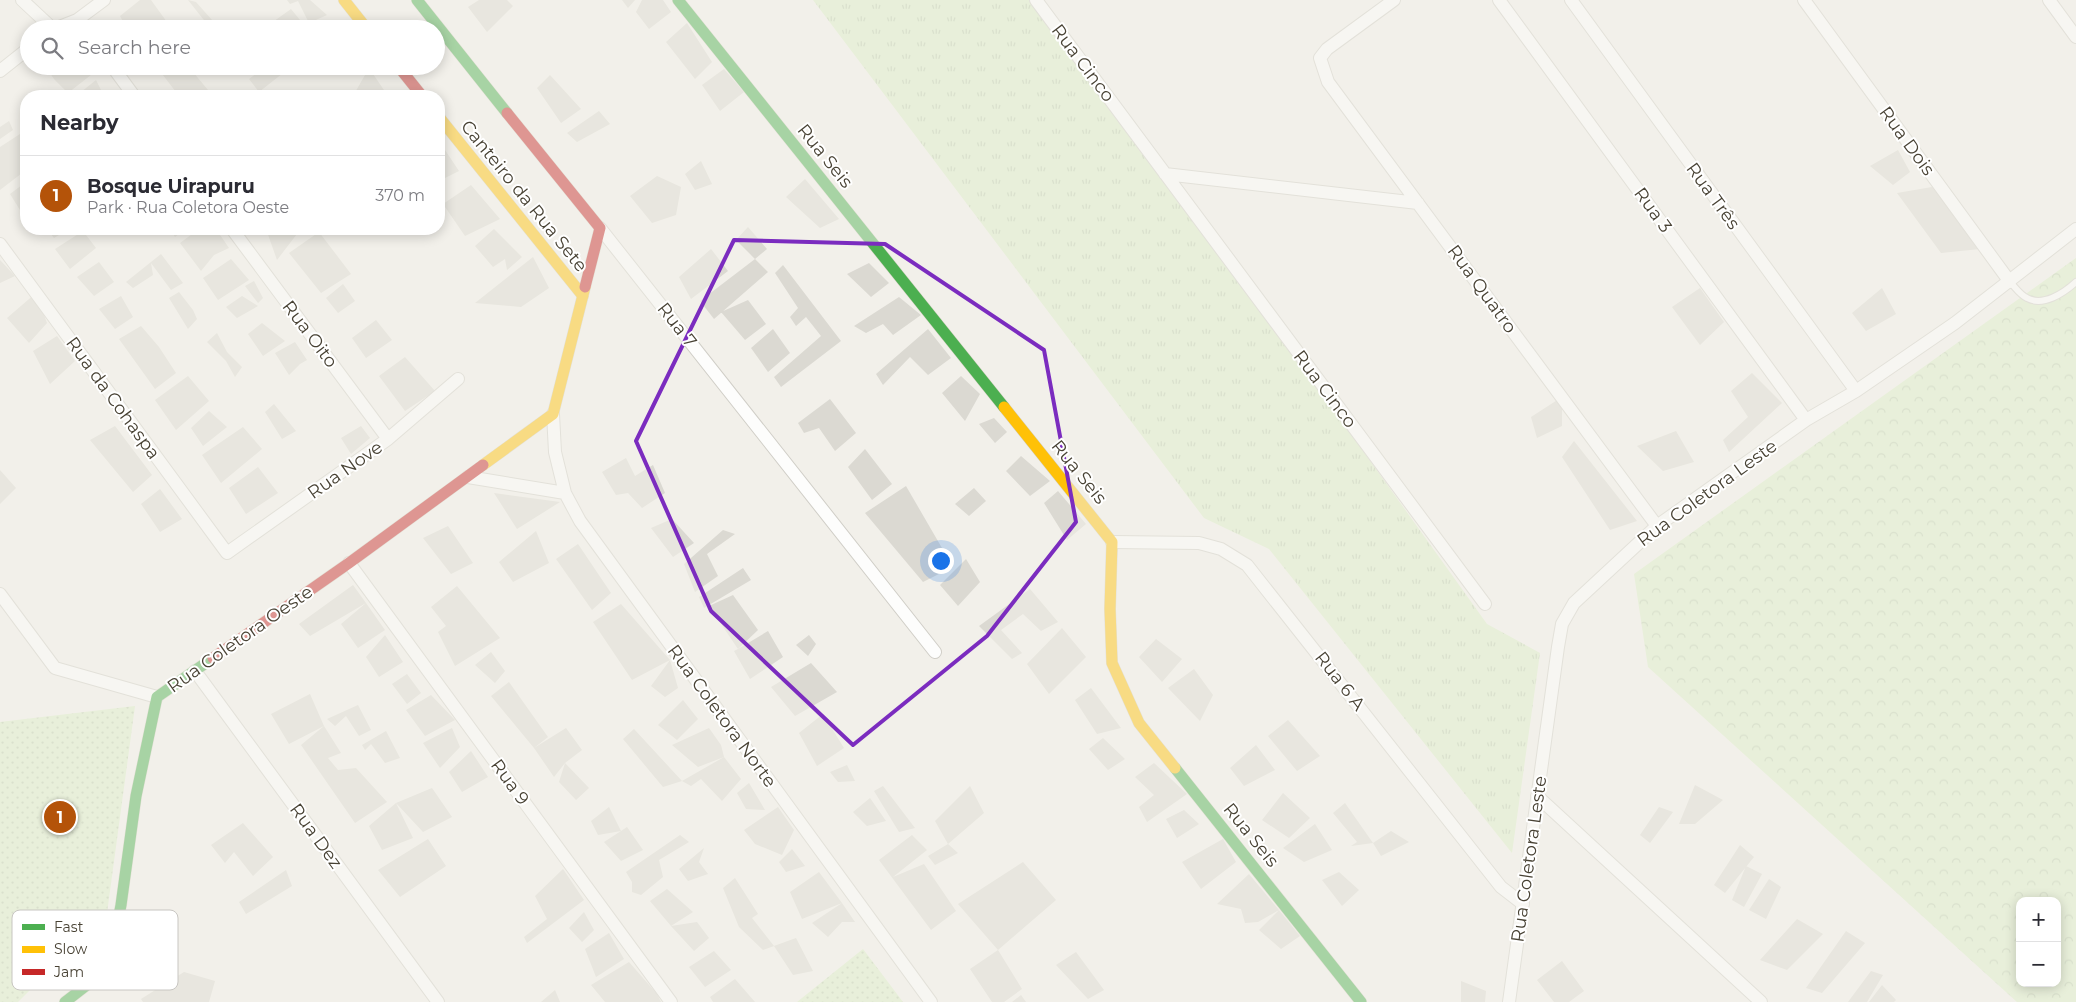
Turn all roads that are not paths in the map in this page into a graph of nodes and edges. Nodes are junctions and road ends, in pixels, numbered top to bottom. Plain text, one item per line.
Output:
1 (22, 0) edge
2 (104, 0) edge
3 (344, 0) edge
4 (417, 0) edge
5 (678, 0) edge
6 (1036, 0) edge
7 (1394, 0) edge
8 (1499, 0) edge
9 (1571, 0) edge
10 (1804, 0) edge
11 (2049, 0) edge
12 (43, 20) edge
13 (85, 20) edge
14 (361, 20) edge
15 (433, 20) edge
16 (445, 35) edge
17 (2076, 37) edge
18 (20, 55) edge
19 (0, 70) edge
20 (119, 75) edge
21 (405, 75) edge
22 (130, 90) edge
23 (417, 90) edge
24 (445, 124) edge
25 (1165, 174) junction
26 (1418, 203) junction
27 (600, 228) junction
28 (2076, 229) edge
29 (236, 235) edge
30 (0, 244) edge
31 (2010, 282) junction
32 (2076, 282) edge
33 (583, 296) junction
34 (458, 379) dead end
35 (1856, 391) junction
36 (553, 414) junction
37 (1806, 420) junction
38 (388, 439) junction
39 (468, 477) junction
40 (564, 493) junction
41 (1657, 526) junction
42 (1112, 542) junction
43 (227, 553) joint
44 (349, 562) junction
45 (0, 594) edge
46 (1485, 604) dead end
47 (935, 652) dead end
48 (195, 671) junction
49 (156, 697) junction
50 (1537, 796) junction
51 (1523, 904) junction
52 (120, 910) edge
53 (81, 990) edge
54 (65, 1002) edge
55 (438, 1002) edge
56 (671, 1002) edge
57 (930, 1002) edge
58 (1361, 1002) edge
59 (1510, 1002) edge
60 (1761, 1002) edge

1 - 12 street
2 - 13 street
3 - 14 street
4 - 15 street, Rua 7
5 - 42 street, Rua Seis
6 - 25 street, Rua Cinco
7 - 26 street, Rua Quatro
8 - 37 street, Rua 3
9 - 35 street, Rua Três
10 - 31 street, Rua Dois
11 - 17 street
16 - 27 street, Rua 7
18 - 19 street
20 - 22 street
21 - 23 street
24 - 33 street, Canteiro da Rua Sete
25 - 26 street
25 - 46 street, Rua Cinco
26 - 41 street, Rua Quatro
27 - 33 street
27 - 47 street, Rua 7
28 - 31 street, Rua Coletora Leste
29 - 38 street, Rua Oito
30 - 43 street, Rua da Cohaspa
31 - 32 lane
31 - 35 street, Rua Coletora Leste
33 - 36 street
34 - 38 street, Rua Nove
35 - 37 street, Rua Coletora Leste
36 - 39 street, Rua Coletora Oeste
36 - 40 street, Rua Coletora Norte
37 - 41 street, Rua Coletora Leste
38 - 43 street, Rua Nove
39 - 40 street
39 - 44 street, Rua Coletora Oeste
40 - 57 street, Rua Coletora Norte
41 - 50 street, Rua Coletora Leste
42 - 51 street, Rua 6 A
42 - 58 street, Rua Seis
44 - 48 street, Rua Coletora Oeste
44 - 56 street, Rua 9
45 - 49 street
48 - 49 street, Rua Coletora Oeste
48 - 55 street, Rua Dez
49 - 52 street, Rua Coletora Oeste
50 - 51 street, Rua Coletora Leste
50 - 60 street
51 - 59 street, Rua Coletora Leste
53 - 54 street, Rua Coletora Oeste

